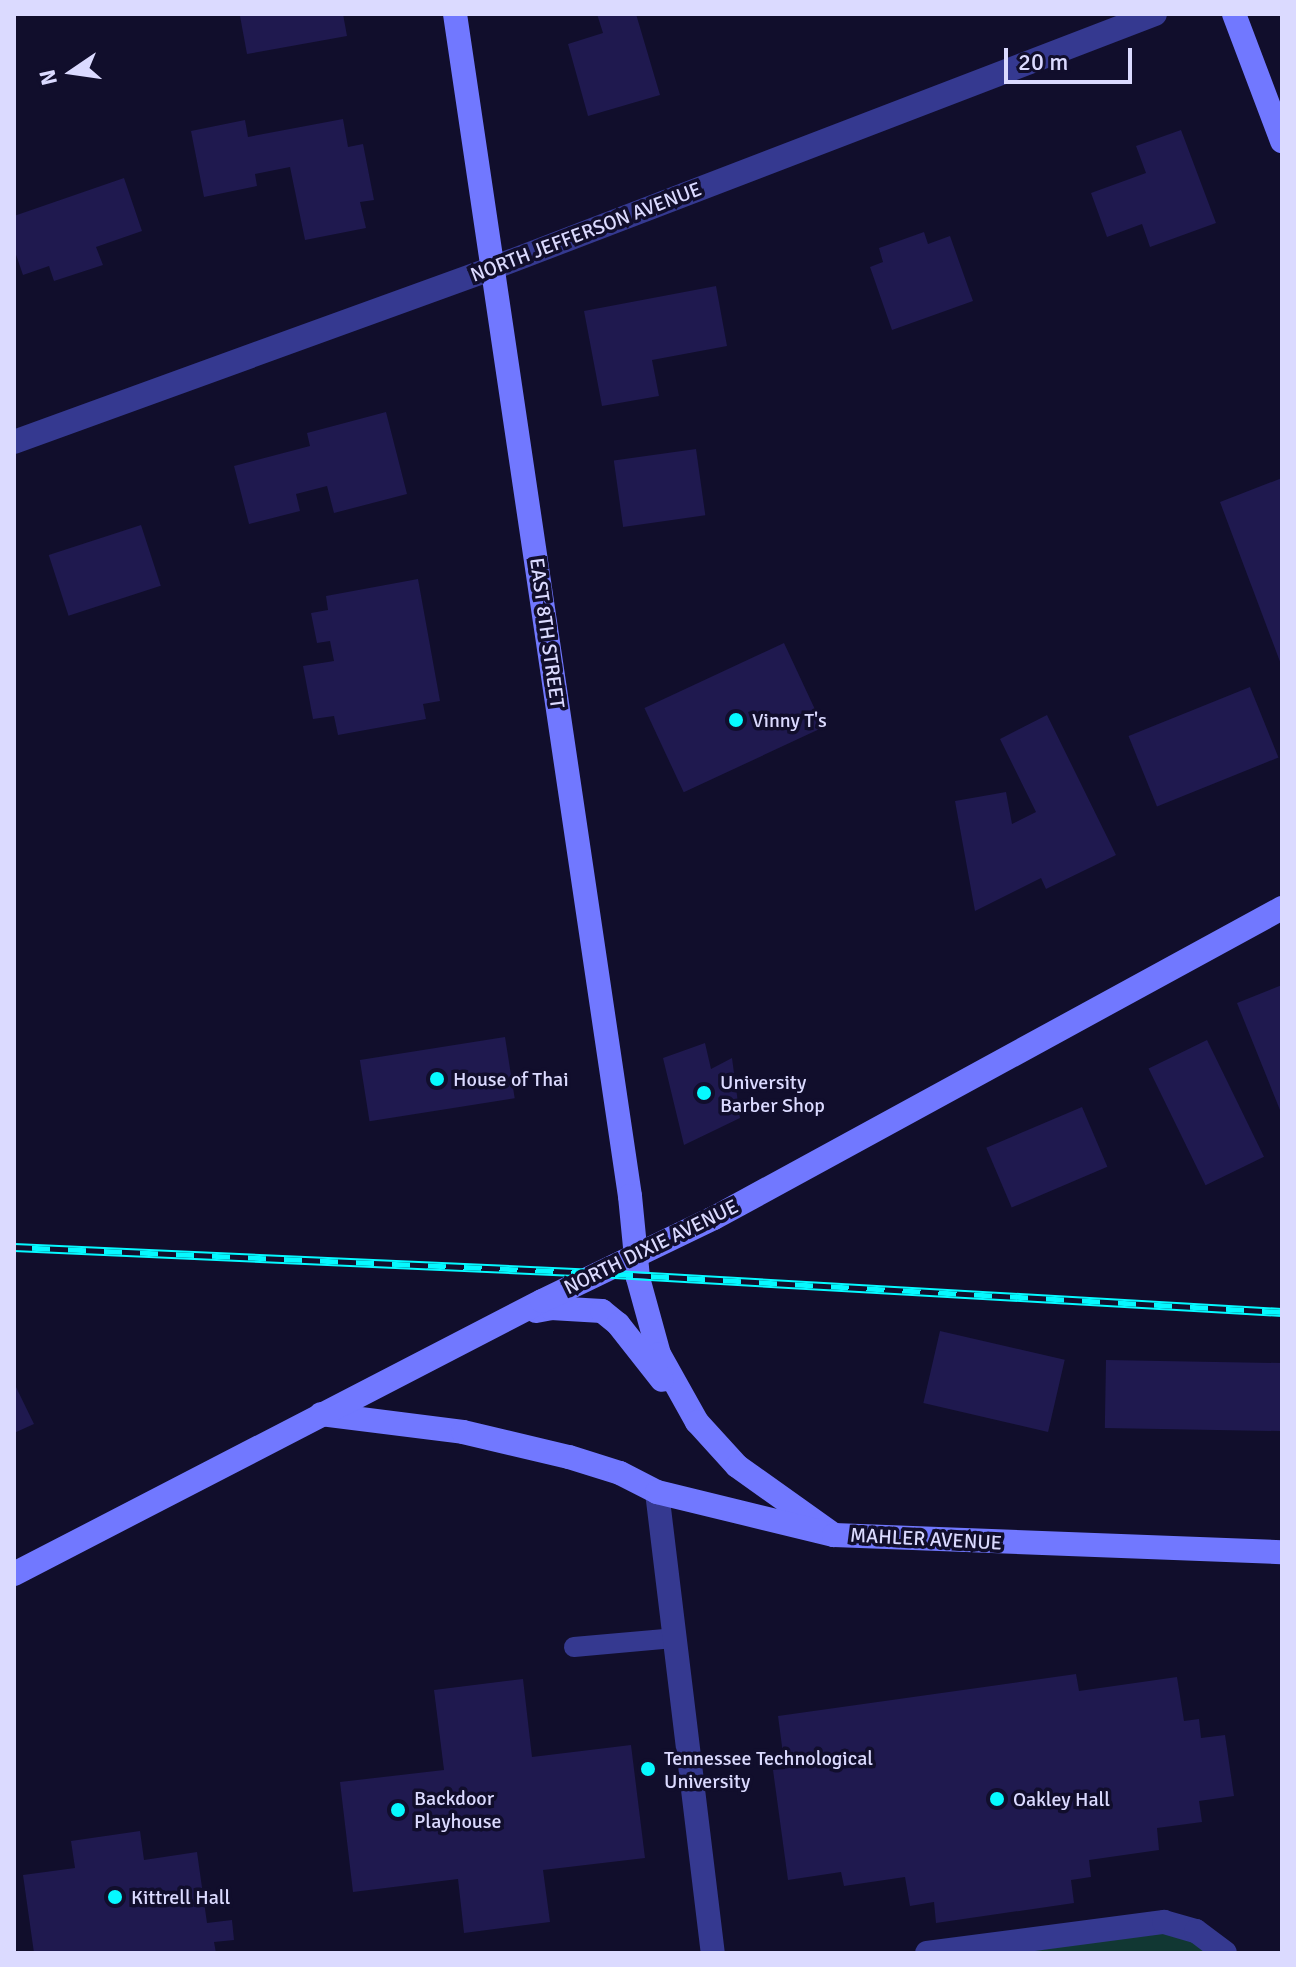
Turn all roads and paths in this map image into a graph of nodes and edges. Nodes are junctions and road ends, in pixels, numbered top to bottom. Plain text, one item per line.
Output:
1 (455, 14) edge
2 (1155, 14) edge
3 (1234, 14) edge
4 (1282, 141) edge
5 (493, 268) junction
6 (14, 442) edge
7 (1282, 908) edge
8 (638, 1253) junction
9 (507, 1319) junction
10 (321, 1414) junction
11 (697, 1422) junction
12 (657, 1492) junction
13 (834, 1535) junction
14 (1282, 1552) edge
15 (14, 1574) edge
16 (674, 1638) junction
17 (574, 1647) dead end
18 (713, 1953) edge
19 (927, 1953) edge
20 (1225, 1953) edge

1 - 5 street, EAST 8TH STREET
2 - 5 street, NORTH JEFFERSON AVENUE
3 - 4 street
5 - 6 street, NORTH JEFFERSON AVENUE
5 - 8 street, EAST 8TH STREET
7 - 8 street, NORTH DIXIE AVENUE
8 - 9 street, NORTH DIXIE AVENUE
8 - 11 street, MAHLER AVENUE
9 - 10 street, NORTH DIXIE AVENUE
9 - 11 street
10 - 12 street
10 - 15 street, NORTH DIXIE AVENUE
11 - 13 street, MAHLER AVENUE
12 - 13 street
12 - 16 street
13 - 14 street, MAHLER AVENUE
16 - 17 lane
16 - 18 street
19 - 20 street

